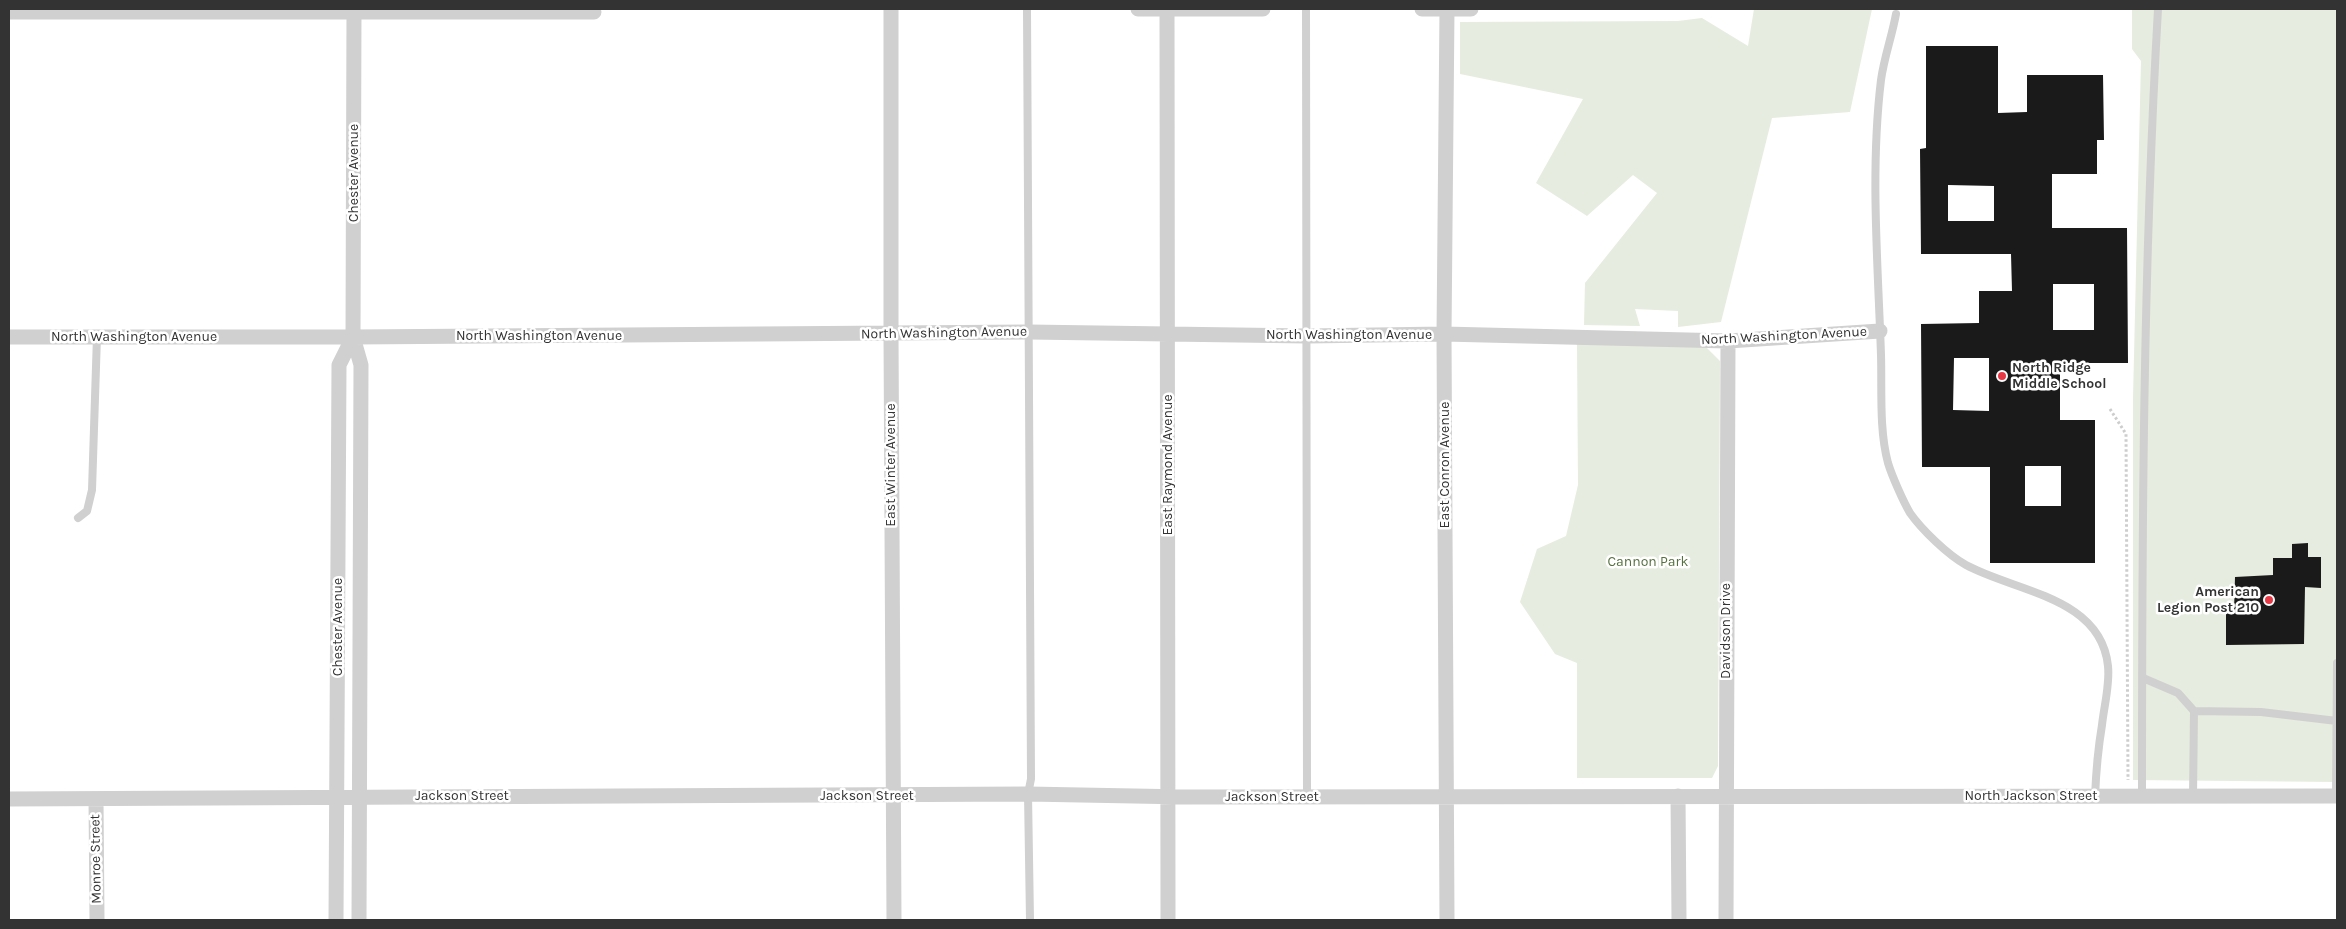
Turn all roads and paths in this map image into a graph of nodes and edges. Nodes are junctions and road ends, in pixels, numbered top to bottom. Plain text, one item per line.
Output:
1 (891, 9) edge
2 (1027, 9) edge
3 (1138, 9) edge
4 (1263, 9) edge
5 (1306, 9) edge
6 (1422, 9) edge
7 (1448, 9) edge
8 (1472, 9) edge
9 (2158, 9) edge
10 (354, 10) edge
11 (1167, 10) edge
12 (9, 12) edge
13 (594, 12) dead end
14 (1896, 14) dead end
15 (1880, 331) junction
16 (1029, 332) junction
17 (890, 334) junction
18 (1169, 334) junction
19 (1444, 334) junction
20 (97, 336) junction
21 (1307, 336) junction
22 (9, 337) edge
23 (354, 337) junction
24 (1728, 341) junction
25 (2110, 409) dead end
26 (338, 500) junction
27 (360, 500) junction
28 (78, 518) dead end
29 (360, 644) junction
30 (338, 645) junction
31 (2337, 663) edge
32 (2143, 678) junction
33 (2194, 711) junction
34 (2337, 721) edge
35 (2128, 780) dead end
36 (1028, 794) junction
37 (337, 796) junction
38 (360, 796) junction
39 (893, 796) junction
40 (1678, 796) junction
41 (1725, 796) junction
42 (2337, 796) edge
43 (1167, 797) junction
44 (1307, 797) junction
45 (1447, 797) junction
46 (2095, 797) junction
47 (2142, 797) junction
48 (2194, 797) junction
49 (9, 799) edge
50 (96, 799) junction
51 (97, 920) edge
52 (336, 920) edge
53 (358, 920) edge
54 (894, 920) edge
55 (1030, 920) edge
56 (1168, 920) edge
57 (1447, 920) edge
58 (1680, 920) edge
59 (1726, 920) edge

1 - 17 street, East Winter Avenue
2 - 16 lane
3 - 11 street
4 - 11 street
5 - 21 lane
6 - 7 street
7 - 8 street
7 - 19 street, East Conron Avenue
9 - 32 lane
10 - 12 street
10 - 13 street
10 - 23 street, Chester Avenue
11 - 18 street, East Raymond Avenue
14 - 15 lane
15 - 24 street, North Washington Avenue
15 - 46 lane
16 - 17 street, North Washington Avenue
16 - 18 street, North Washington Avenue
16 - 36 lane
17 - 23 street, North Washington Avenue
17 - 39 street, East Winter Avenue
18 - 21 street, North Washington Avenue
18 - 43 street, East Raymond Avenue
19 - 21 street, North Washington Avenue
19 - 24 street, North Washington Avenue
19 - 45 street, East Conron Avenue
20 - 22 street, North Washington Avenue
20 - 23 street, North Washington Avenue
20 - 28 lane
21 - 44 lane
23 - 26 street, Chester Avenue
23 - 27 street, Chester Avenue
24 - 41 street, Davidson Drive
25 - 35 path
26 - 27 street
26 - 30 street, Chester Avenue
27 - 29 street, Chester Avenue
29 - 30 street
29 - 38 street, Chester Avenue
30 - 37 street, Chester Avenue
31 - 34 lane
32 - 33 lane
32 - 47 lane
33 - 34 lane
33 - 48 lane
34 - 42 lane
36 - 39 street, Jackson Street
36 - 43 street, Jackson Street
36 - 55 lane
37 - 38 street, Jackson Street
37 - 50 street, Jackson Street
37 - 52 street, Chester Avenue
38 - 39 street, Jackson Street
38 - 53 street, Chester Avenue
39 - 54 street, East Winter Avenue
40 - 41 street, Jackson Street
40 - 45 street, Jackson Street
40 - 58 street
41 - 46 street, North Jackson Street
41 - 59 street, Davidson Drive
42 - 48 street, North Jackson Street
43 - 44 street, Jackson Street
43 - 56 street, East Raymond Avenue
44 - 45 street, Jackson Street
45 - 57 street, East Conron Avenue
46 - 47 street, North Jackson Street
47 - 48 street, North Jackson Street
49 - 50 street, Jackson Street
50 - 51 street, Monroe Street

